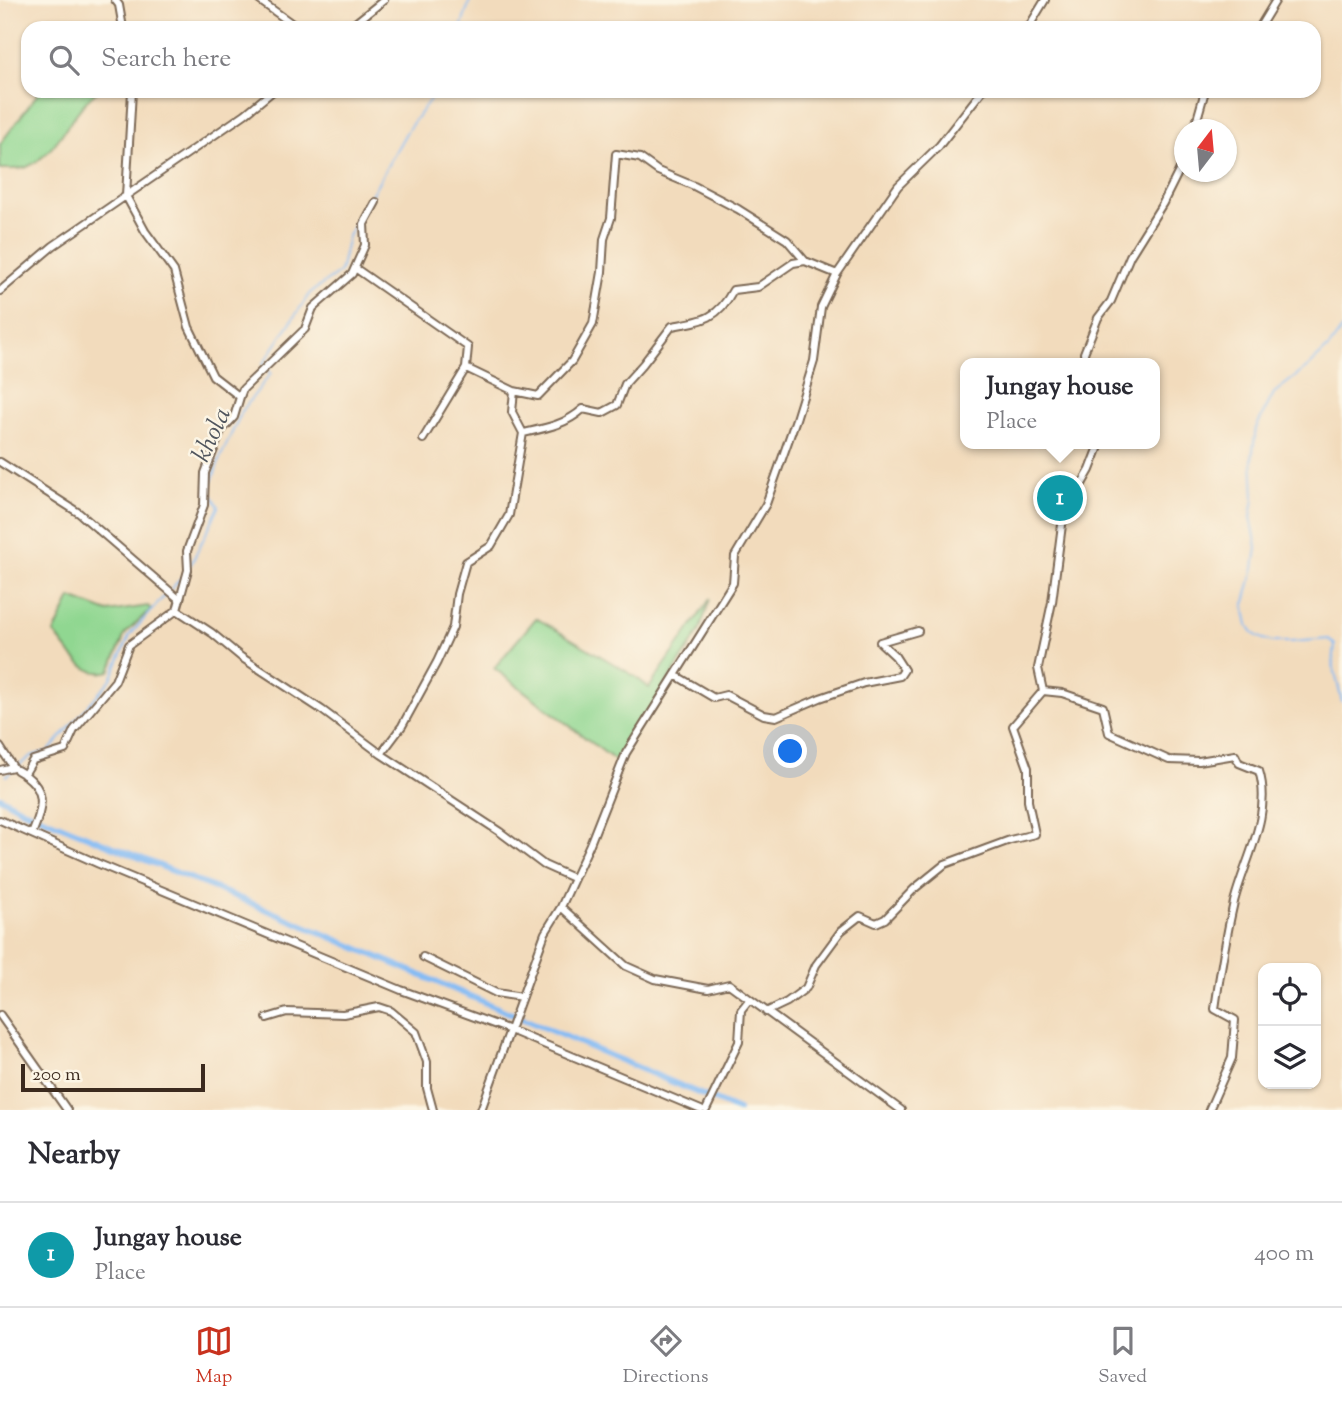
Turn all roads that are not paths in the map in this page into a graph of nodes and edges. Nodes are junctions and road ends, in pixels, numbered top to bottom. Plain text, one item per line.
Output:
1 (259, 0) edge
2 (384, 0) edge
3 (1045, 0) edge
4 (1276, 0) edge
5 (118, 2) edge
6 (122, 21) edge
7 (288, 21) edge
8 (358, 21) edge
9 (1032, 21) edge
10 (1263, 21) edge
11 (132, 98) edge
12 (265, 98) edge
13 (977, 98) edge
14 (1203, 98) edge
15 (1197, 119) edge
16 (1174, 182) edge
17 (127, 196) junction
18 (376, 202) dead end
19 (805, 261) junction
20 (355, 268) junction
21 (837, 274) junction
22 (0, 291) edge
23 (1084, 358) edge
24 (466, 368) junction
25 (514, 391) junction
26 (240, 397) junction
27 (523, 433) junction
28 (423, 439) dead end
29 (1098, 449) edge
30 (0, 462) edge
31 (180, 600) junction
32 (177, 610) junction
33 (918, 631) dead end
34 (675, 675) junction
35 (1043, 691) junction
36 (0, 747) edge
37 (381, 754) junction
38 (0, 770) edge
39 (17, 770) dead end
40 (24, 775) junction
41 (0, 820) edge
42 (32, 834) junction
43 (573, 878) junction
44 (561, 907) junction
45 (423, 957) dead end
46 (523, 998) junction
47 (749, 1000) junction
48 (766, 1012) junction
49 (0, 1014) edge
50 (267, 1018) dead end
51 (510, 1030) junction
52 (67, 1110) edge
53 (433, 1110) edge
54 (481, 1110) edge
55 (703, 1110) edge
56 (901, 1110) edge
57 (1209, 1110) edge

1 - 7 street
2 - 8 street
3 - 9 street
4 - 10 street
5 - 6 street
11 - 17 street
12 - 17 street
13 - 21 street
14 - 15 street
16 - 23 street
17 - 22 street
17 - 26 street
18 - 20 street
19 - 21 street
19 - 25 street
19 - 27 street
20 - 24 street
20 - 26 street
21 - 34 street
24 - 25 street
24 - 28 street
25 - 27 street
26 - 31 street
27 - 37 street
29 - 35 street
30 - 31 street
31 - 32 street
32 - 37 street
32 - 40 street
33 - 34 street
34 - 43 street
35 - 48 street
35 - 57 street
36 - 38 street
37 - 43 street
39 - 40 street
40 - 42 street
41 - 42 street
42 - 51 street
43 - 44 street
44 - 46 street
44 - 47 street
45 - 46 street
46 - 51 street
47 - 48 street
47 - 55 street
48 - 56 street
49 - 52 street
50 - 53 street
51 - 54 street
51 - 55 street

